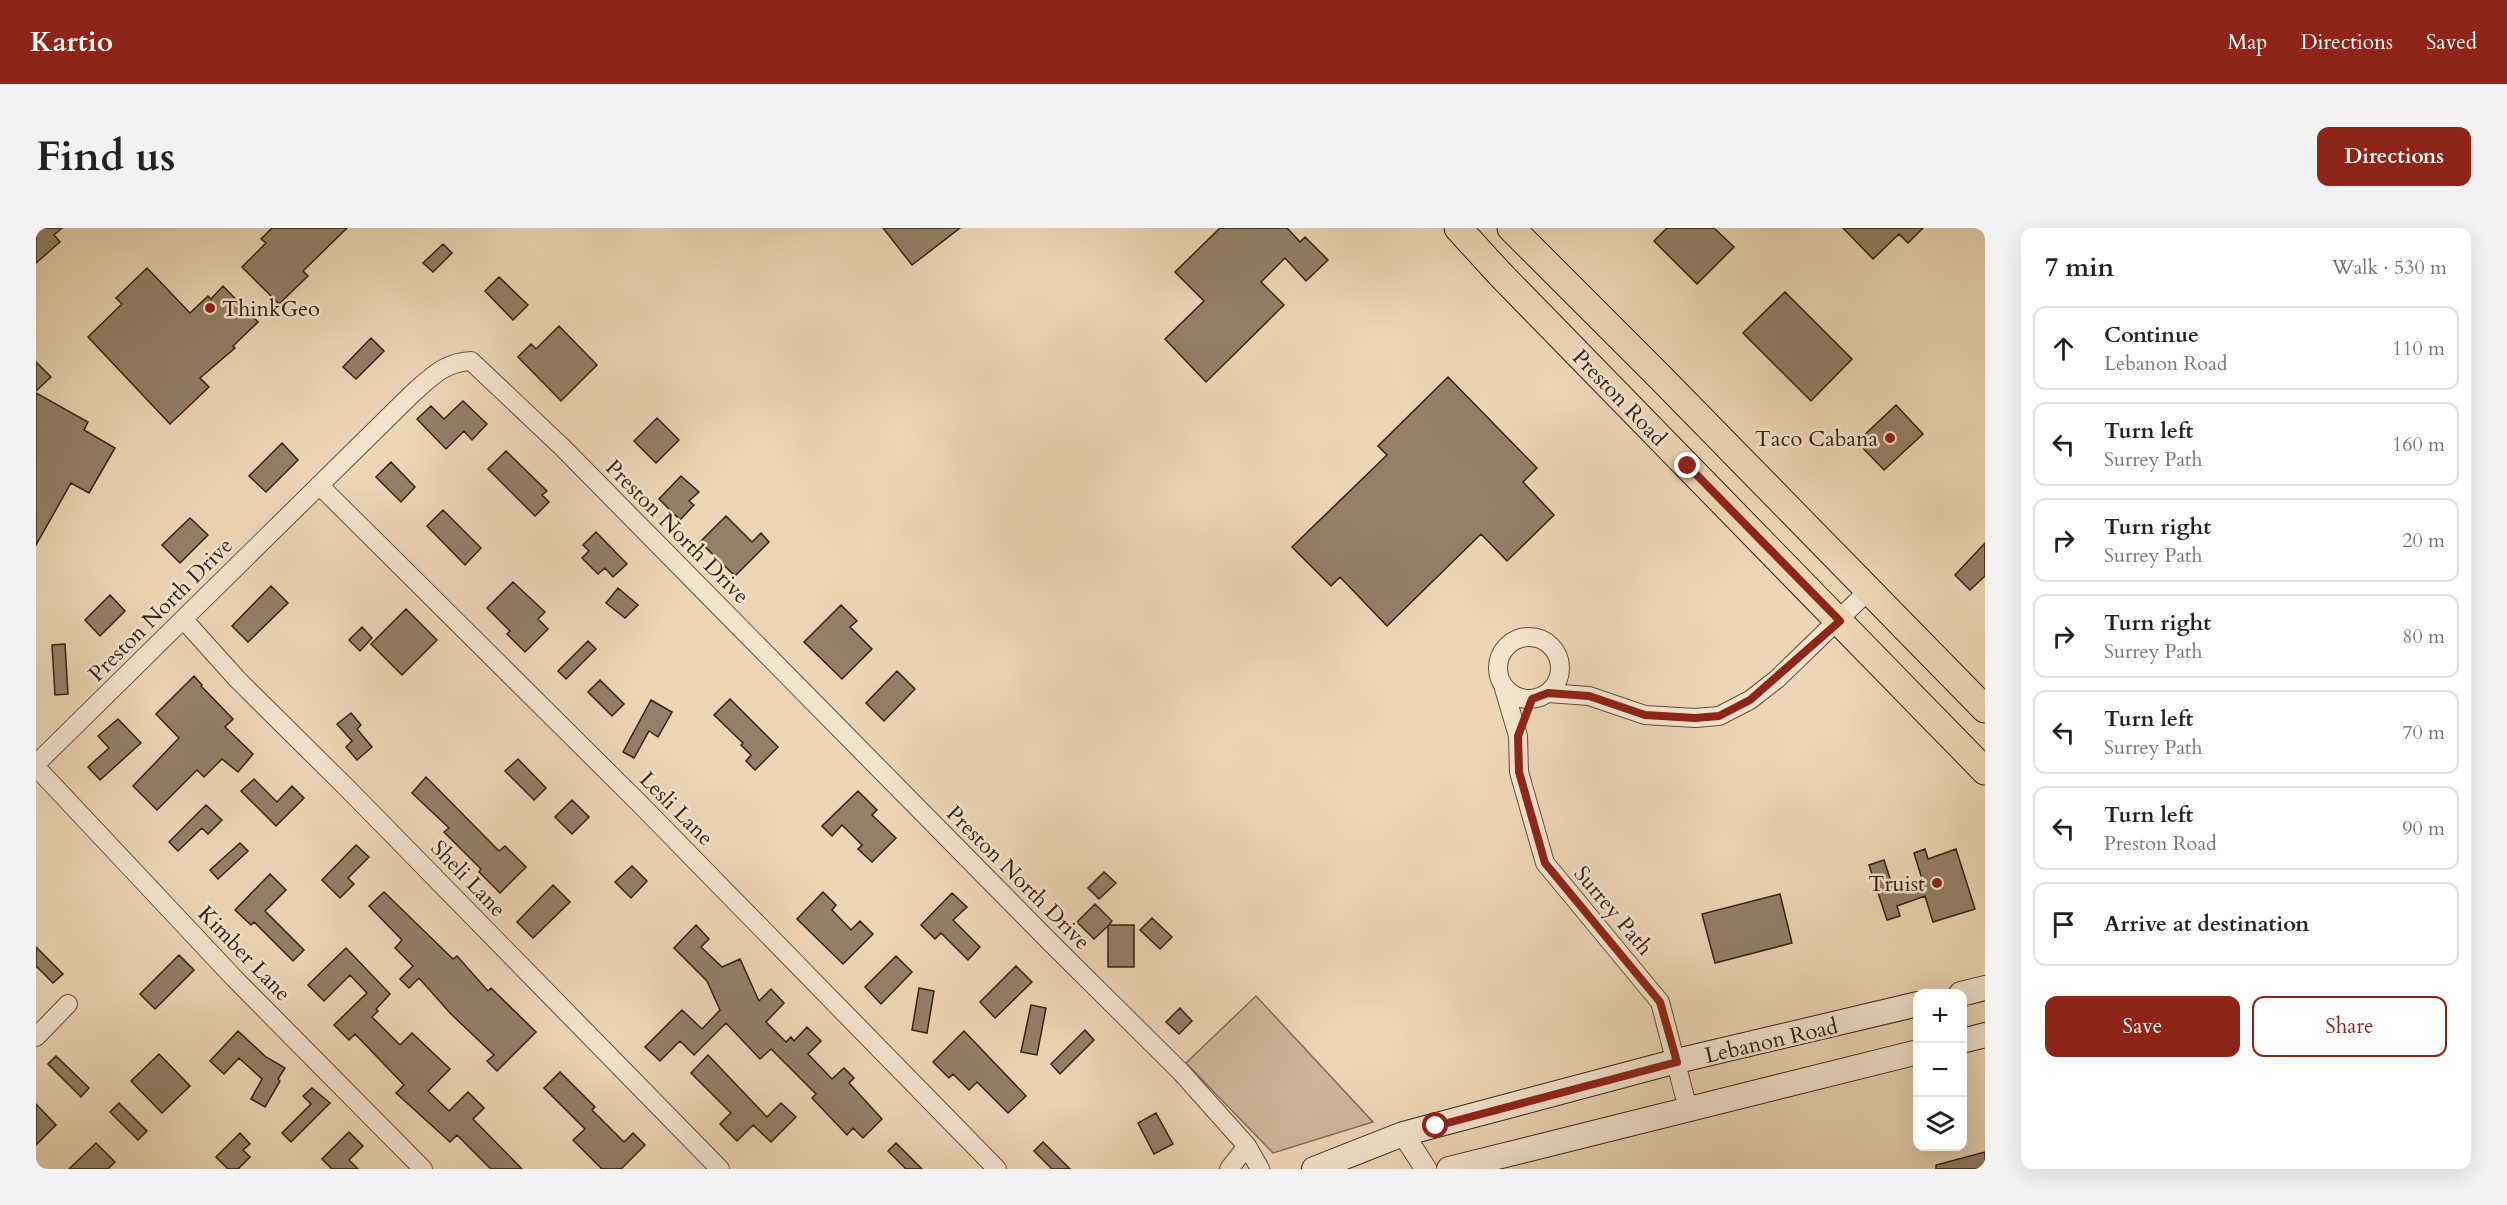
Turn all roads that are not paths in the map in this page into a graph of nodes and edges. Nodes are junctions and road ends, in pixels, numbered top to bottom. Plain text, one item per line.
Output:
1 (1458, 228) edge
2 (1519, 236) edge
3 (1499, 273) junction
4 (319, 485) junction
5 (1869, 590) junction
6 (184, 620) junction
7 (1840, 621) junction
8 (1560, 665) junction
9 (1503, 685) junction
10 (1540, 696) junction
11 (1589, 696) junction
12 (1985, 709) edge
13 (1518, 736) junction
14 (36, 766) edge
15 (1985, 771) edge
16 (1985, 988) edge
17 (1967, 992) edge
18 (68, 1004) dead end
19 (1913, 1005) edge
20 (1985, 1035) edge
21 (36, 1037) edge
22 (1967, 1040) edge
23 (1913, 1053) edge
24 (1677, 1062) junction
25 (1688, 1109) junction
26 (1403, 1134) junction
27 (1247, 1146) junction
28 (423, 1169) edge
29 (720, 1169) edge
30 (997, 1169) edge
31 (1229, 1169) edge
32 (1260, 1169) edge
33 (1314, 1169) edge
34 (1408, 1169) edge
35 (1426, 1169) edge
36 (1449, 1169) edge

1 - 3 main road, Preston Road
2 - 3 main road
2 - 5 main road, Preston Road
3 - 7 main road, Preston Road
4 - 6 street, Preston North Drive
4 - 27 street, Preston North Drive
4 - 30 street, Lesli Lane
5 - 7 street, Surrey Path
5 - 12 main road, Preston Road
6 - 14 street, Preston North Drive
6 - 29 street, Sheli Lane
7 - 11 street, Surrey Path
7 - 15 main road, Preston Road
8 - 9 street, Surrey Path
8 - 10 street, Surrey Path
8 - 11 street, Surrey Path
9 - 10 street, Surrey Path
9 - 13 street, Surrey Path
10 - 11 street, Surrey Path
10 - 13 street, Surrey Path
13 - 24 street, Surrey Path
14 - 28 street, Kimber Lane
16 - 17 main road
18 - 21 street
19 - 24 main road, Lebanon Road
20 - 22 main road
23 - 25 main road, Lebanon Road
24 - 25 street, Surrey Path
24 - 26 main road, Lebanon Road
25 - 36 main road, Lebanon Road
26 - 33 main road, Lebanon Road
26 - 34 street
26 - 35 street
27 - 31 street
27 - 32 street, Preston North Drive

